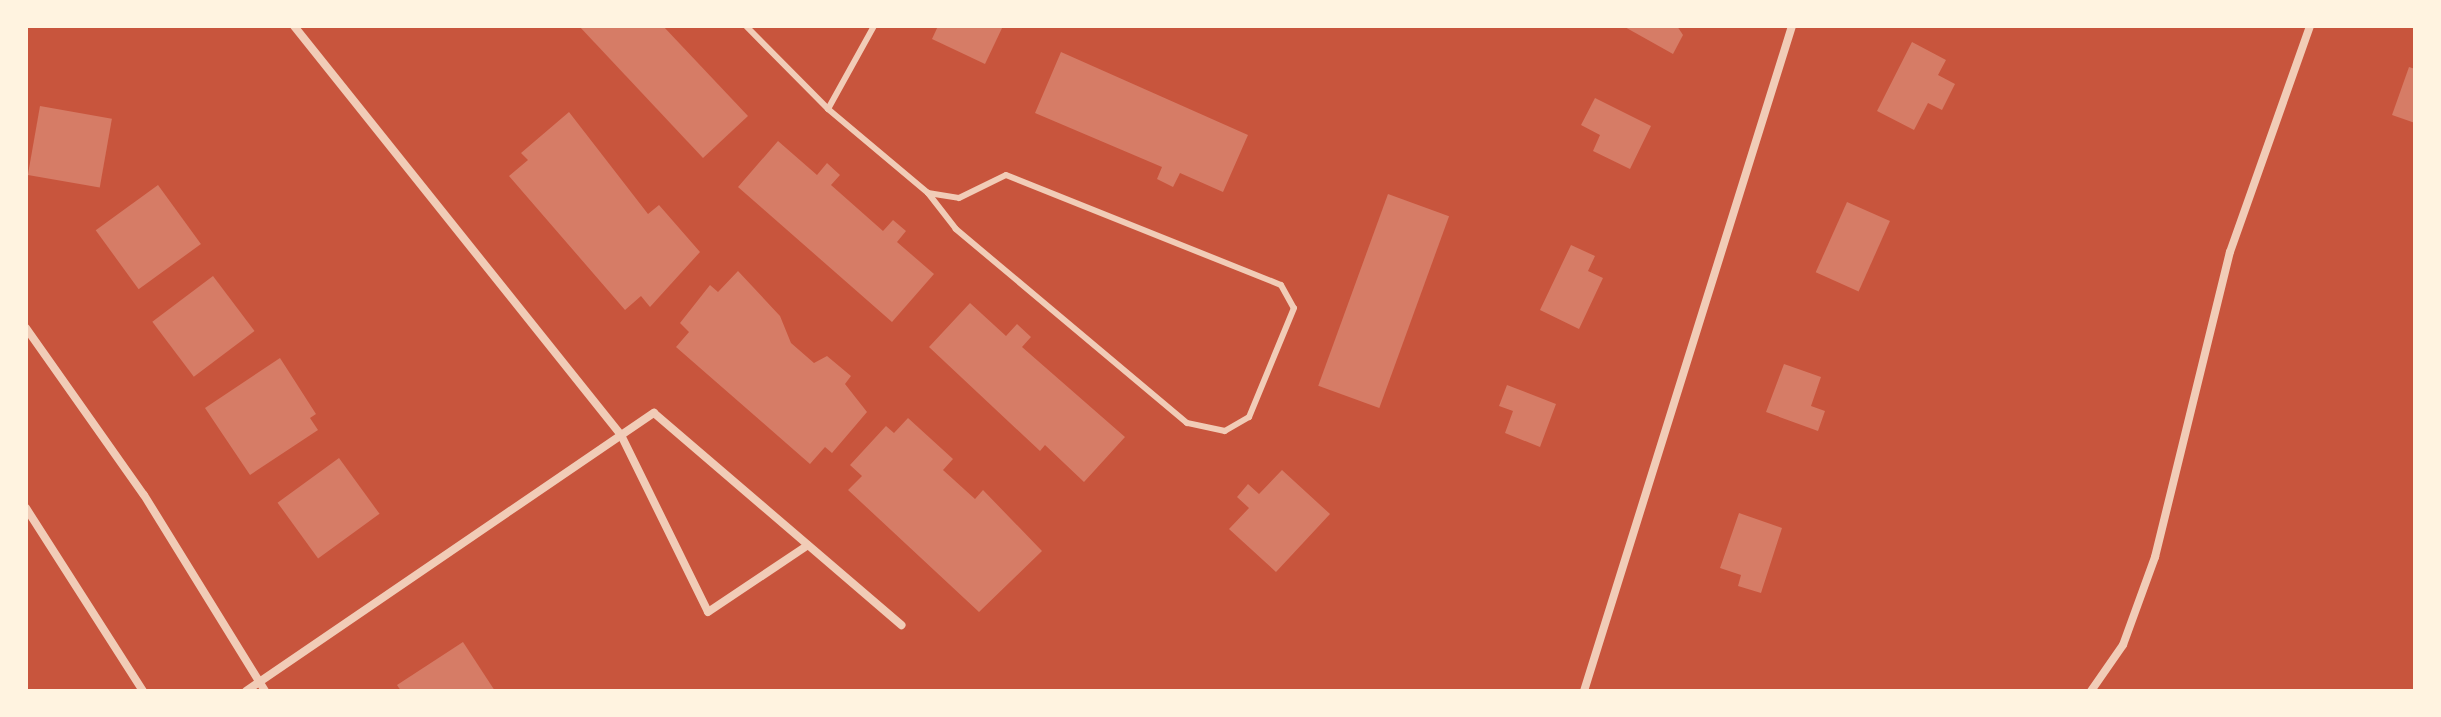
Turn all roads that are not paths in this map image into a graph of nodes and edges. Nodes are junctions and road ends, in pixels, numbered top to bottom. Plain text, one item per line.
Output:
1 (294, 26) edge
2 (746, 26) edge
3 (874, 26) edge
4 (1792, 26) edge
5 (2310, 26) edge
6 (828, 109) junction
7 (928, 193) junction
8 (26, 328) edge
9 (621, 435) junction
10 (26, 508) edge
11 (808, 545) junction
12 (901, 625) dead end
13 (262, 687) edge
14 (143, 691) edge
15 (246, 691) edge
16 (1584, 691) edge
17 (2091, 691) edge

1 - 9 street
2 - 6 lane
3 - 6 lane
4 - 16 street
5 - 17 street
6 - 7 lane
7 - 7 lane
8 - 13 street
9 - 11 street
9 - 11 street
9 - 13 street
10 - 14 street
11 - 12 street
13 - 15 street

